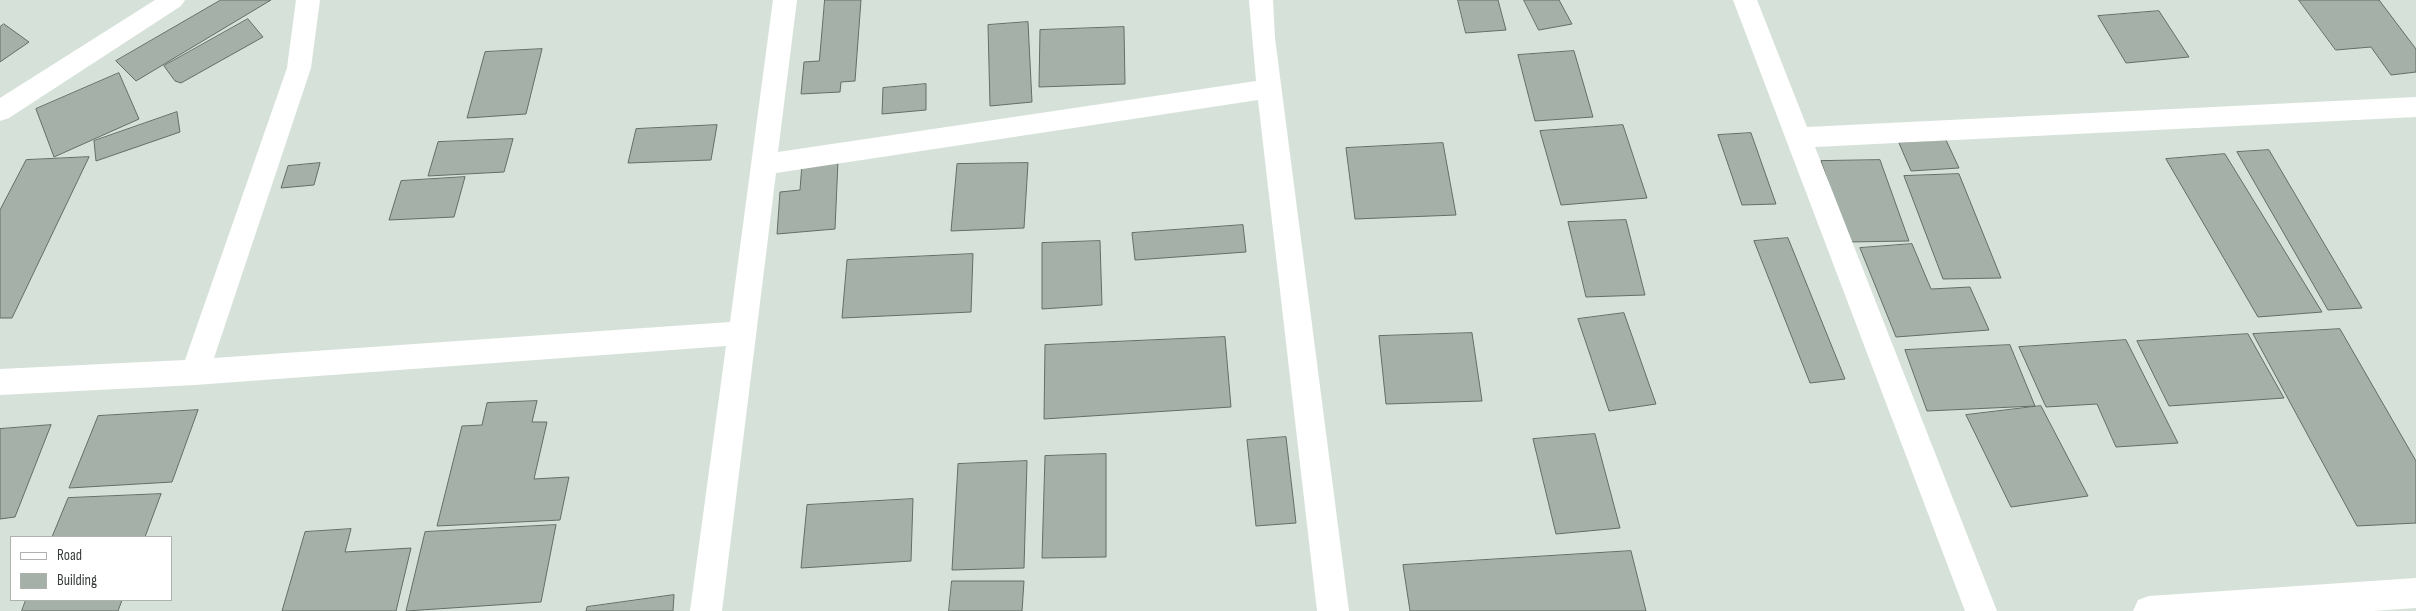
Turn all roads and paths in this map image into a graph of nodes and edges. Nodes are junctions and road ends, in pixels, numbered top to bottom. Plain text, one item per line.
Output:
1 (173, 0) edge
2 (308, 0) edge
3 (785, 0) edge
4 (1261, 0) edge
5 (1744, 0) edge
6 (1270, 89) junction
7 (2416, 107) edge
8 (0, 111) edge
9 (1797, 138) junction
10 (764, 164) junction
11 (741, 332) junction
12 (195, 372) junction
13 (0, 382) edge
14 (2416, 593) edge
15 (706, 611) edge
16 (1333, 611) edge
17 (1981, 611) edge
18 (2149, 611) edge

1 - 8 street
2 - 12 street
3 - 10 street
4 - 6 street
5 - 9 street
6 - 10 street
6 - 16 street
7 - 9 street
9 - 17 street
10 - 11 street
11 - 12 street
11 - 15 street
12 - 13 street
14 - 18 street

